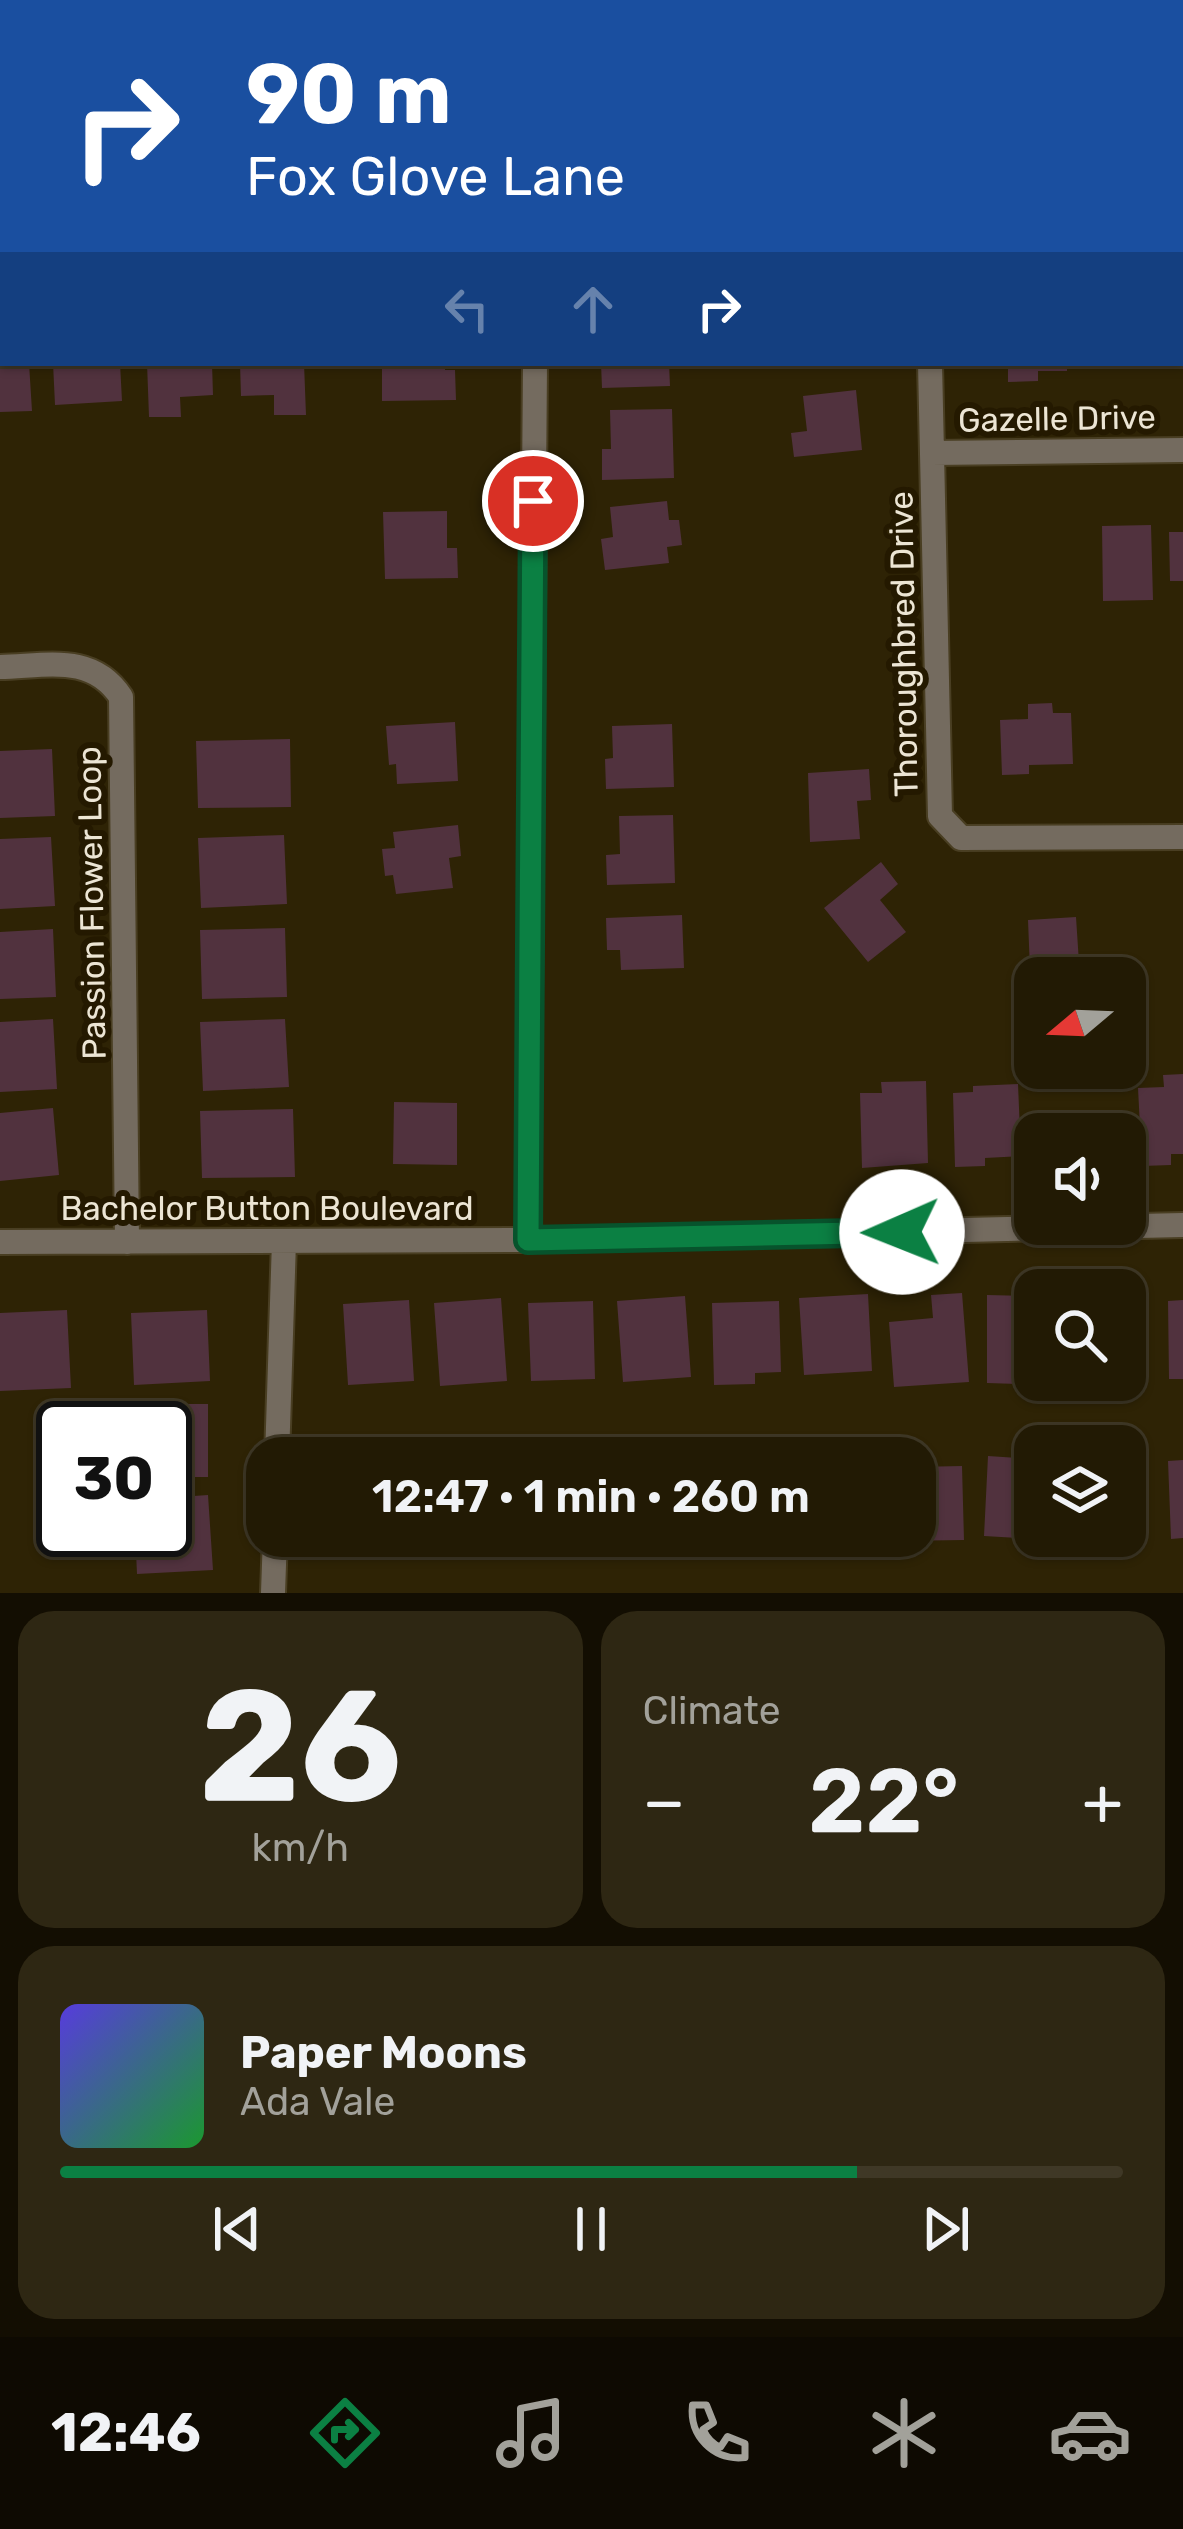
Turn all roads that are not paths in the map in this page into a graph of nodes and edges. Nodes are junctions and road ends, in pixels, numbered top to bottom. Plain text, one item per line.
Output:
1 (535, 366) edge
2 (931, 366) edge
3 (1183, 450) edge
4 (932, 453) junction
5 (0, 667) edge
6 (1183, 837) edge
7 (1183, 1226) edge
8 (528, 1240) junction
9 (284, 1241) junction
10 (0, 1242) edge
11 (128, 1242) junction
12 (278, 1437) edge
13 (274, 1557) edge
14 (273, 1593) edge

1 - 8 street
2 - 4 street, Thoroughbred Drive
3 - 4 street, Gazelle Drive
4 - 6 street, Thoroughbred Drive
5 - 11 street, Passion Flower Loop
7 - 8 street, Bachelor Button Boulevard
8 - 9 street, Bachelor Button Boulevard
9 - 11 street, Bachelor Button Boulevard
9 - 12 street
10 - 11 street, Bachelor Button Boulevard
13 - 14 street

